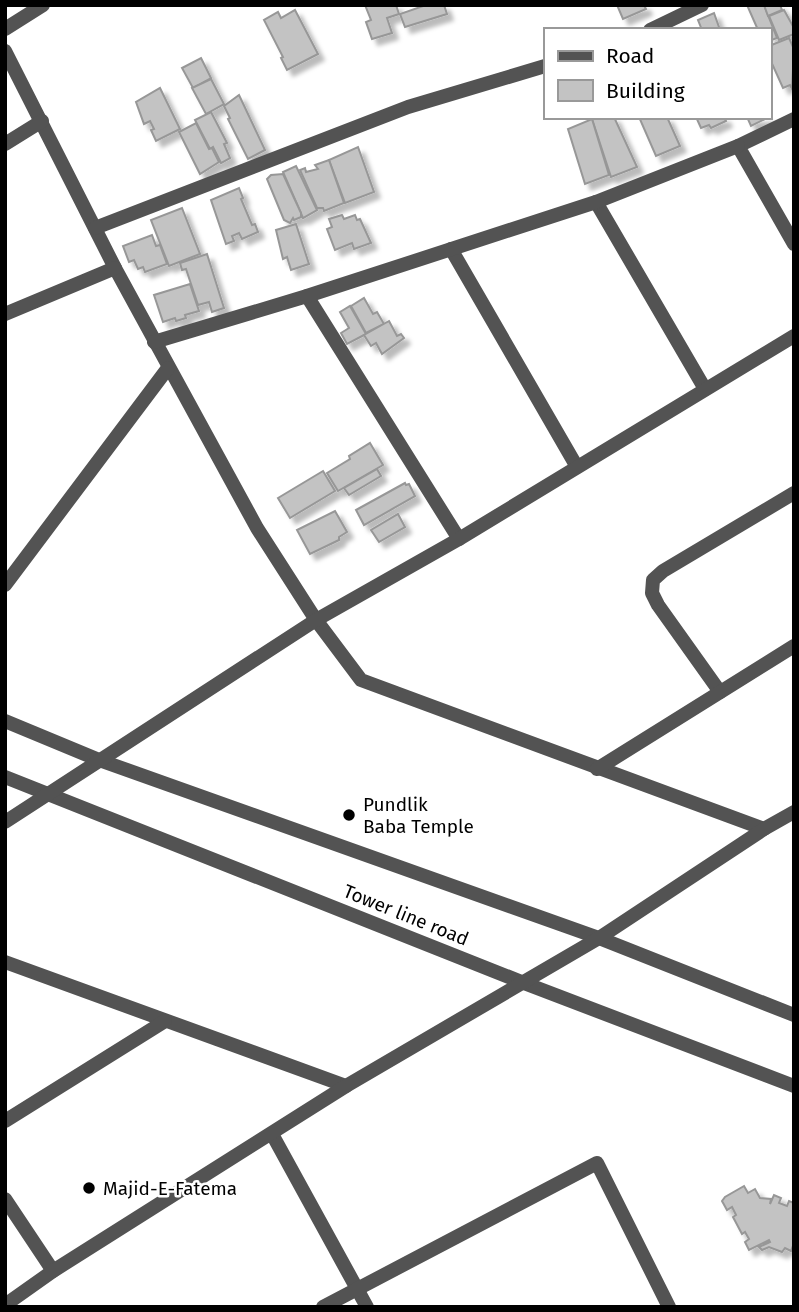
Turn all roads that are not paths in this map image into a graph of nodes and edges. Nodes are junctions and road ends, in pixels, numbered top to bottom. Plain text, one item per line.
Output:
1 (43, 5) edge
2 (702, 5) edge
3 (654, 28) edge
4 (5, 29) edge
5 (5, 51) edge
6 (544, 65) edge
7 (794, 119) edge
8 (41, 121) junction
9 (5, 144) edge
10 (738, 146) junction
11 (596, 202) junction
12 (94, 228) junction
13 (794, 244) edge
14 (451, 249) junction
15 (115, 268) junction
16 (307, 296) junction
17 (5, 314) edge
18 (794, 336) edge
19 (154, 342) junction
20 (168, 369) junction
21 (705, 389) junction
22 (577, 467) junction
23 (794, 493) edge
24 (459, 539) junction
25 (5, 585) edge
26 (316, 620) junction
27 (794, 646) edge
28 (720, 692) junction
29 (5, 721) edge
30 (99, 760) junction
31 (597, 769) junction
32 (5, 777) edge
33 (50, 795) junction
34 (794, 812) edge
35 (5, 822) edge
36 (764, 829) junction
37 (599, 938) junction
38 (5, 962) edge
39 (524, 983) junction
40 (794, 1015) edge
41 (165, 1021) junction
42 (346, 1086) junction
43 (794, 1086) edge
44 (5, 1121) edge
45 (272, 1134) junction
46 (5, 1199) edge
47 (53, 1270) junction
48 (357, 1288) junction
49 (5, 1305) edge
50 (323, 1307) edge
51 (367, 1307) edge
52 (669, 1307) edge

1 - 4 street
2 - 3 street
5 - 8 street
6 - 12 street
7 - 10 street
8 - 9 street
8 - 12 street
10 - 11 street
10 - 13 street
11 - 14 street
11 - 21 street
12 - 15 street
14 - 16 street
14 - 22 street
15 - 17 street
15 - 19 street
16 - 19 street
16 - 24 street
18 - 21 street
19 - 20 street
20 - 25 street
20 - 26 street
21 - 22 street
22 - 24 street
23 - 28 street
24 - 26 street
26 - 30 street
26 - 31 street
27 - 28 street
28 - 31 street
29 - 30 street
30 - 33 street
30 - 37 street
31 - 36 street
32 - 33 street, Tower line road
33 - 35 street
33 - 39 street, Tower line road
34 - 36 street
36 - 37 street
37 - 39 street
37 - 40 street
38 - 41 street
39 - 42 street
39 - 43 street, Tower line road
41 - 42 street
41 - 44 street
42 - 45 street
45 - 47 street
45 - 48 street
46 - 47 street
47 - 49 street
48 - 50 street
48 - 51 street
48 - 52 street

